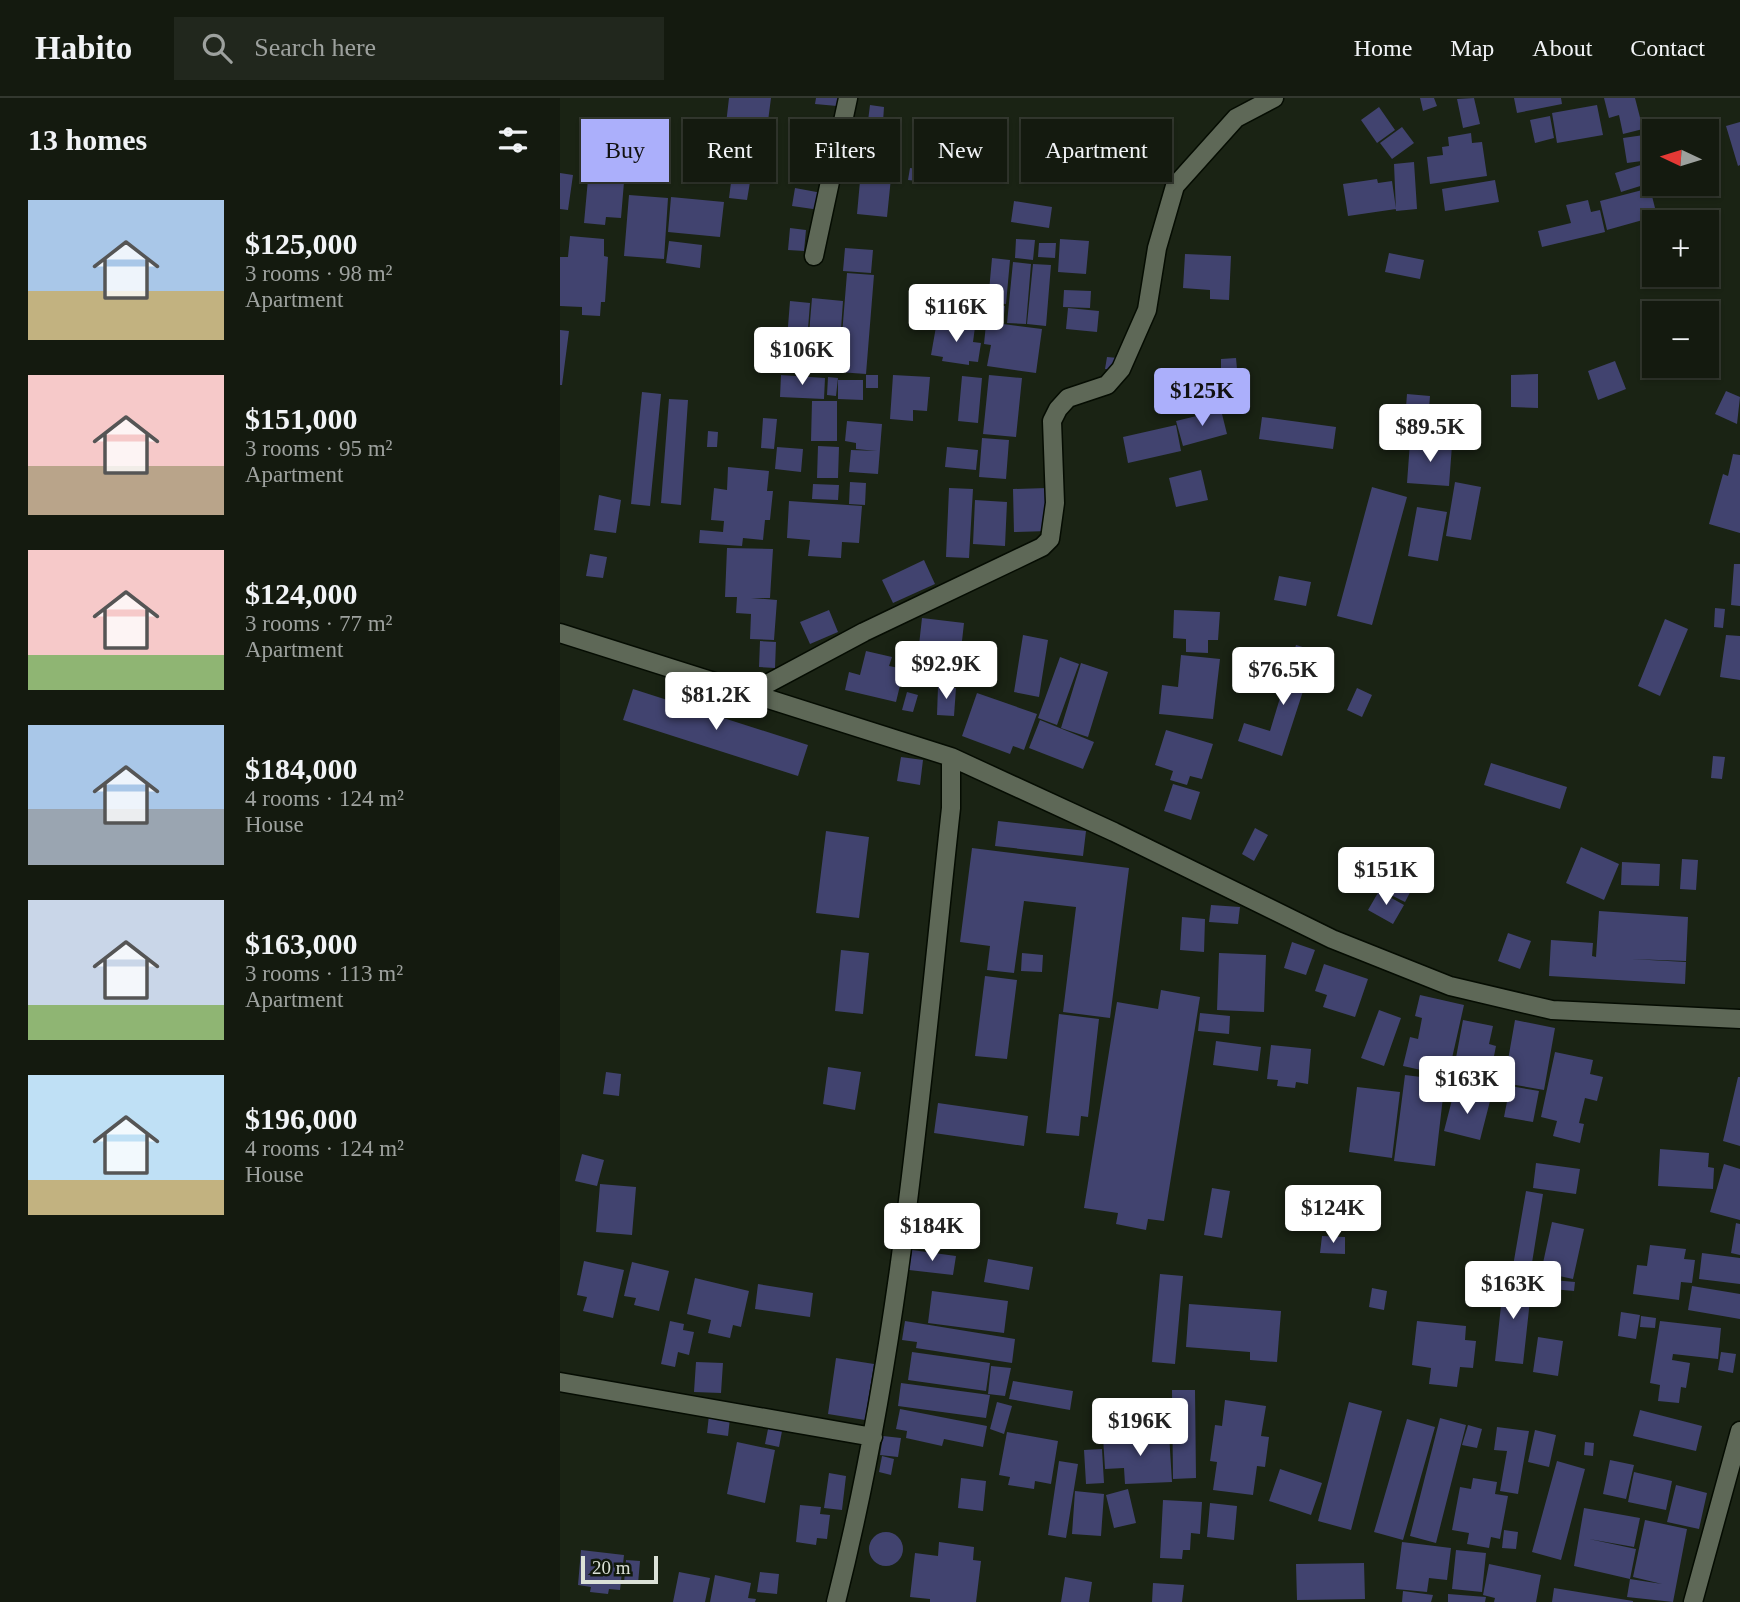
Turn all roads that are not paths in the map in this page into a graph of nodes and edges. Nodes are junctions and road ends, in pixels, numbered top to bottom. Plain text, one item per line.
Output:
1 (848, 98) edge
2 (1274, 98) edge
3 (814, 256) dead end
4 (560, 633) edge
5 (752, 692) junction
6 (951, 757) junction
7 (1740, 1019) edge
8 (560, 1382) edge
9 (1740, 1431) edge
10 (873, 1437) junction
11 (836, 1602) edge
12 (1693, 1602) edge

1 - 3 street
2 - 5 street
4 - 5 street
5 - 6 street
6 - 7 street
6 - 10 street
8 - 10 street
9 - 12 street
10 - 11 street

